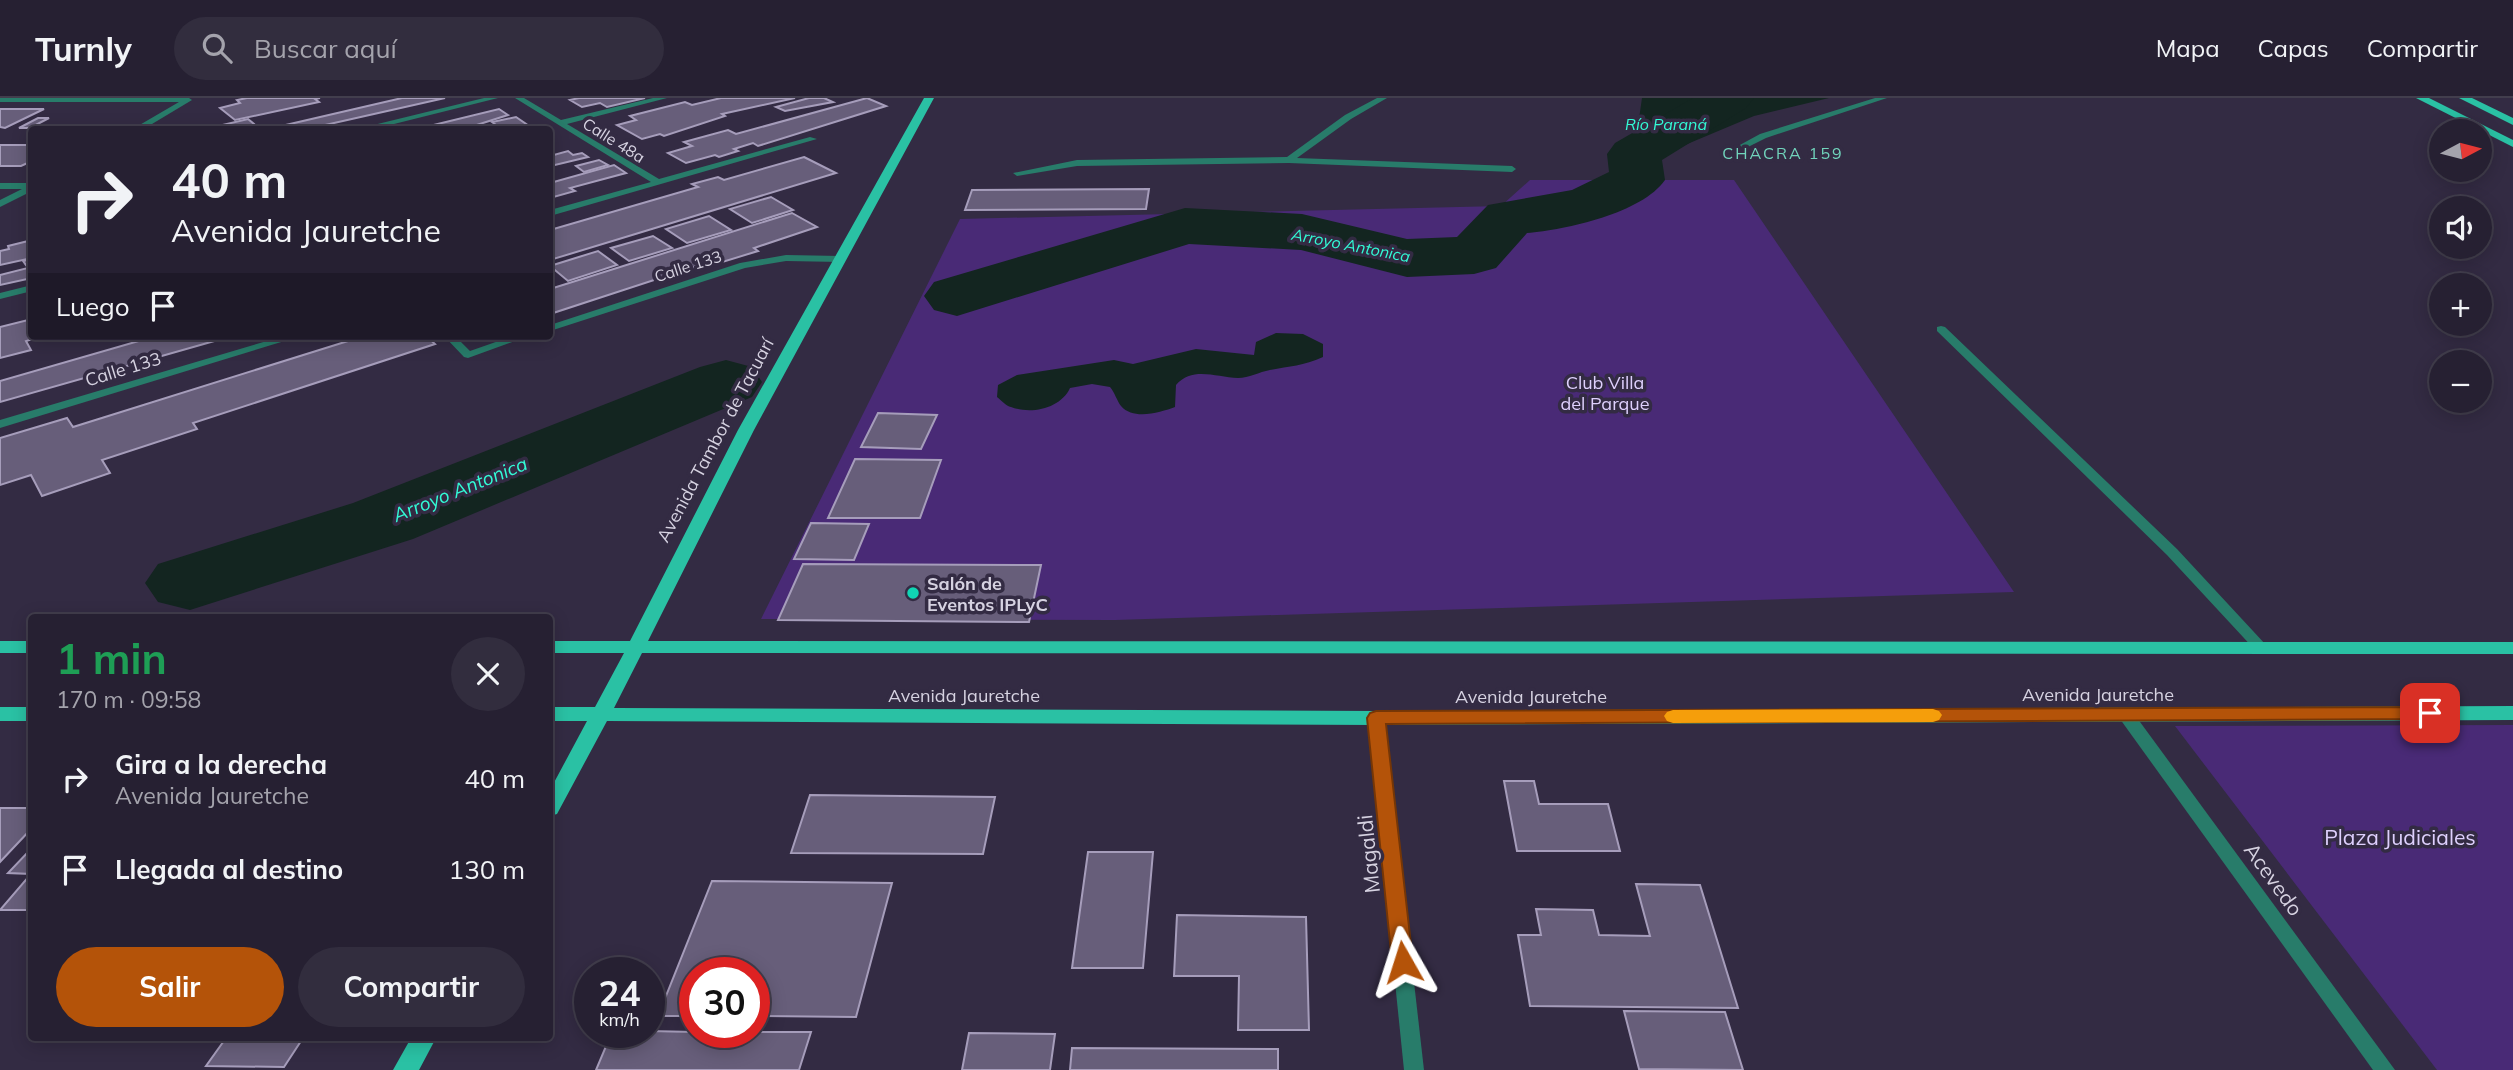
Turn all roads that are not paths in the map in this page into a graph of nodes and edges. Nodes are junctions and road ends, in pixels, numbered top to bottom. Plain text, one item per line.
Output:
1 (494, 98) edge
2 (519, 98) edge
3 (663, 98) edge
4 (929, 98) edge
5 (1383, 98) edge
6 (1884, 98) edge
7 (2421, 98) edge
8 (2464, 98) edge
9 (190, 99) edge
10 (0, 100) edge
11 (2513, 122) edge
12 (559, 123) junction
13 (142, 126) edge
14 (374, 126) edge
15 (813, 139) dead end
16 (2513, 144) edge
17 (1731, 152) dead end
18 (1289, 160) junction
19 (1512, 169) dead end
20 (1017, 173) dead end
21 (659, 183) junction
22 (0, 186) edge
23 (28, 186) edge
24 (28, 188) edge
25 (0, 204) edge
26 (553, 212) edge
27 (841, 259) junction
28 (28, 289) edge
29 (0, 296) edge
30 (553, 327) edge
31 (1941, 329) dead end
32 (283, 340) edge
33 (453, 340) edge
34 (512, 340) edge
35 (0, 424) edge
36 (636, 646) junction
37 (0, 647) edge
38 (28, 647) edge
39 (553, 647) edge
40 (2261, 648) junction
41 (2513, 648) edge
42 (2513, 713) edge
43 (0, 714) edge
44 (28, 714) edge
45 (553, 714) edge
46 (601, 715) junction
47 (2126, 715) junction
48 (1376, 718) junction
49 (553, 803) edge
50 (422, 1041) edge
51 (406, 1070) edge
52 (1414, 1070) edge
53 (2385, 1070) edge

1 - 14 street
2 - 12 street, Calle 48a
3 - 12 street
4 - 27 main road, Avenida Tambor de Tacuarí
5 - 18 street
6 - 17 street
7 - 16 main road
8 - 11 main road
9 - 10 street
9 - 13 street
12 - 21 street, Calle 48a
15 - 21 street
18 - 19 street
18 - 20 street
21 - 26 street
22 - 23 street
24 - 25 street
27 - 30 street, Calle 133
27 - 36 main road, Avenida Tambor de Tacuarí
28 - 29 street
31 - 40 street
32 - 35 street, Calle 133
33 - 34 street
36 - 39 main road
36 - 40 main road
36 - 46 main road, Avenida Tambor de Tacuarí
37 - 38 main road
40 - 41 main road
42 - 47 main road, Avenida Jauretche
43 - 44 main road
45 - 46 main road, Avenida Jauretche
46 - 48 main road, Avenida Jauretche
46 - 49 main road, Avenida Tambor de Tacuarí
47 - 48 main road, Avenida Jauretche
47 - 53 street, Acevedo
48 - 52 street, Magaldi
50 - 51 main road

